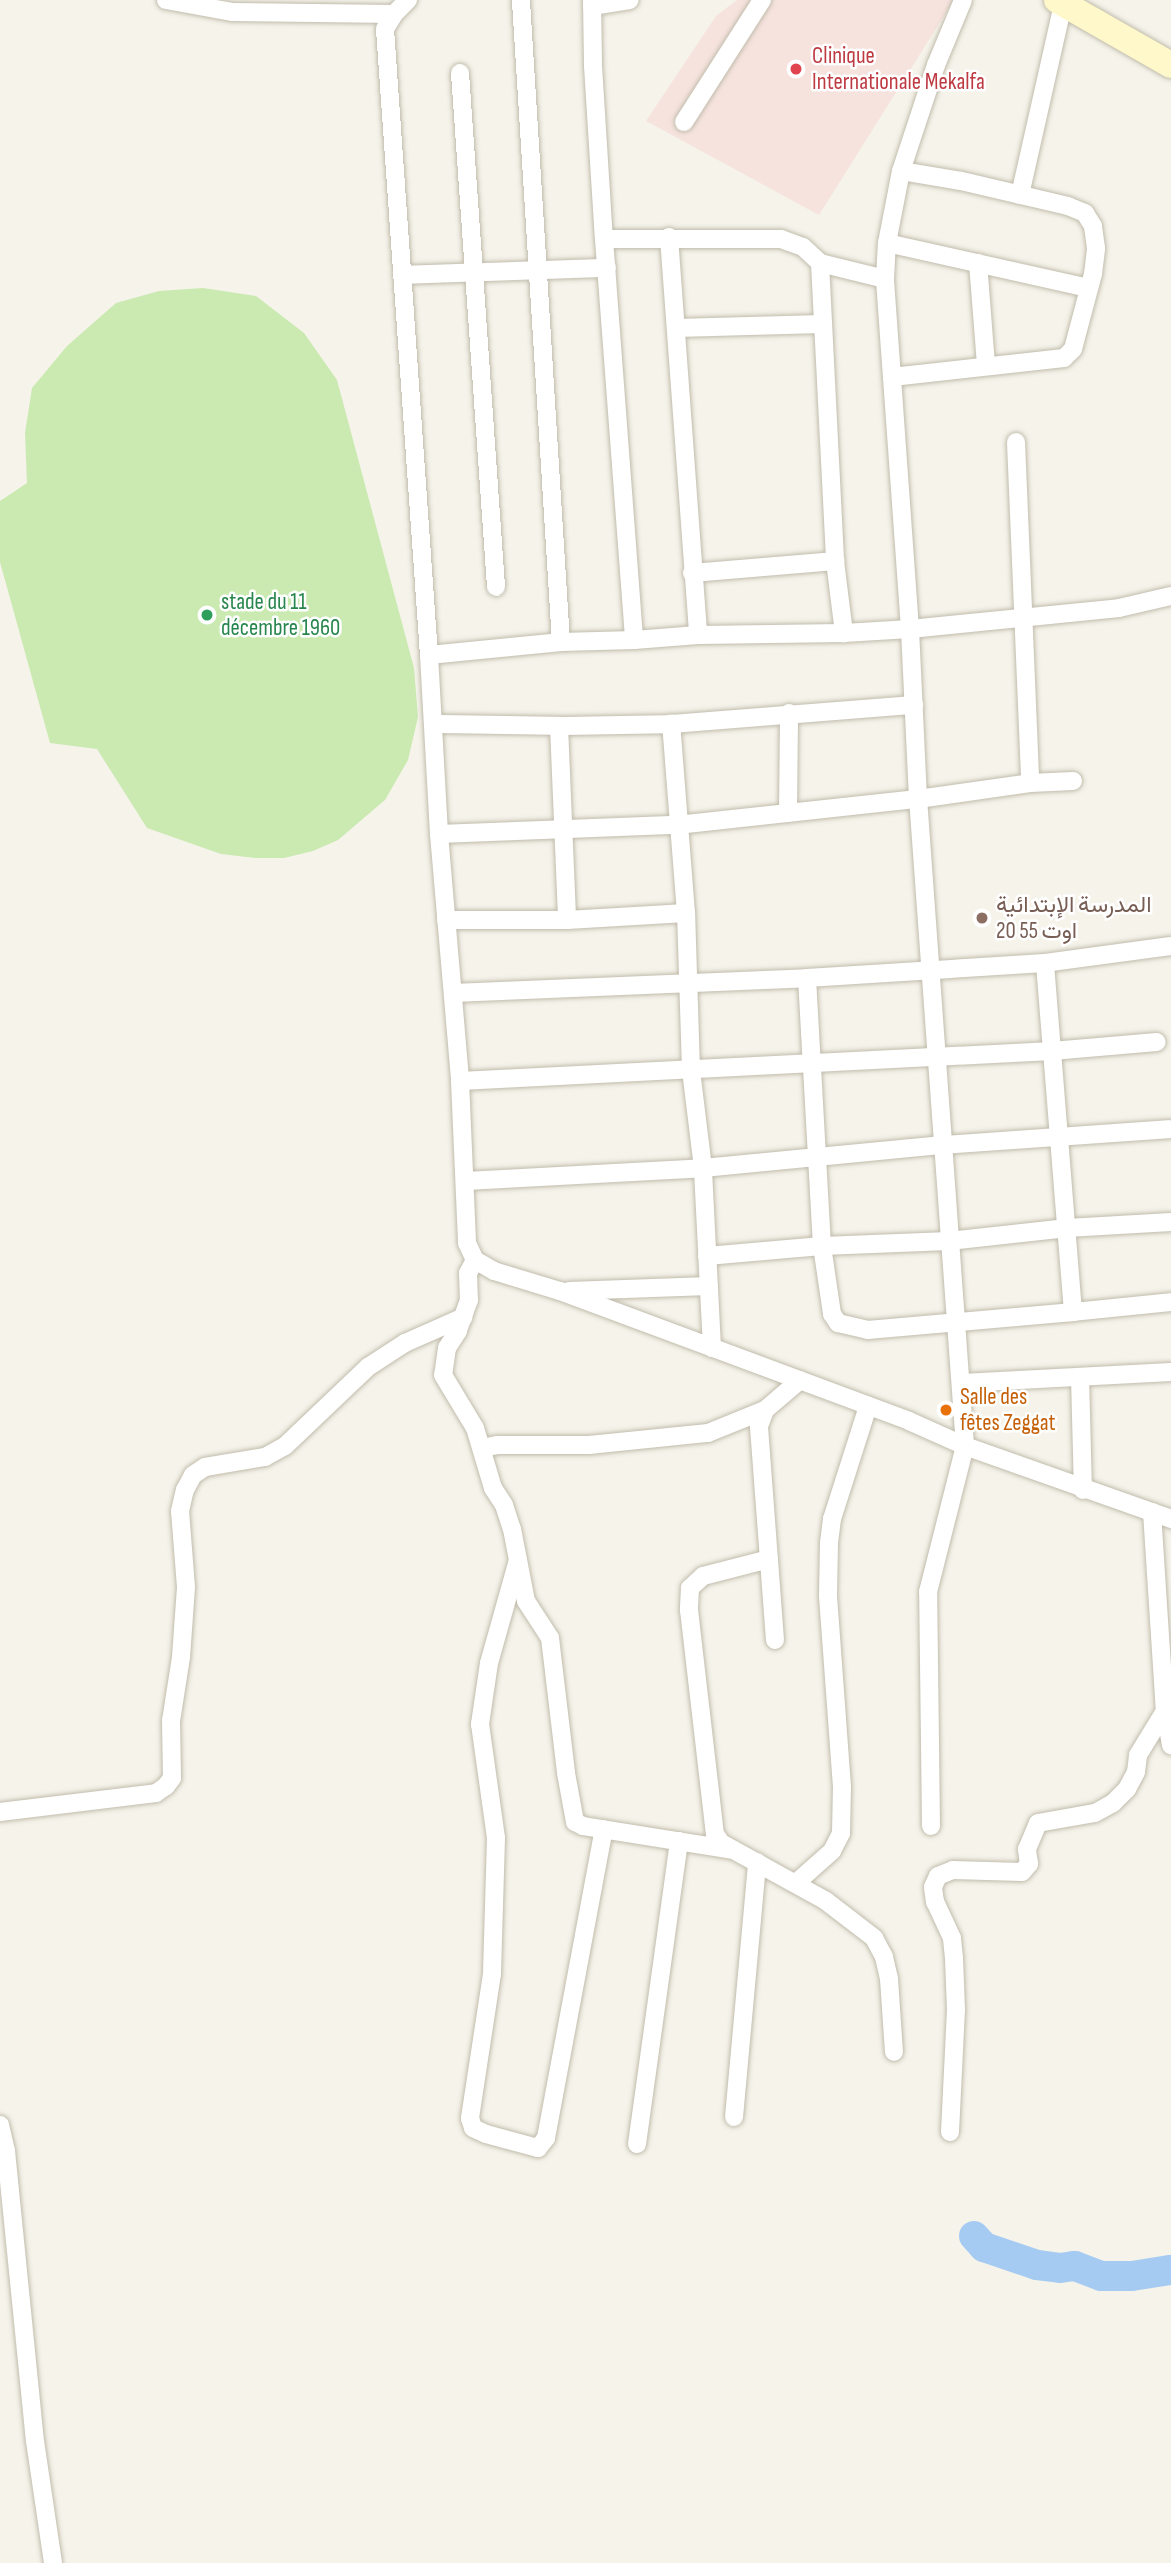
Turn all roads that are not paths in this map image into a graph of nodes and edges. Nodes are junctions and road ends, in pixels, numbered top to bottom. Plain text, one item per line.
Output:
1 (166, 0) edge
2 (408, 0) edge
3 (521, 0) edge
4 (629, 0) edge
5 (762, 0) edge
6 (963, 0) edge
7 (1062, 1) edge
8 (592, 3) edge
9 (394, 14) junction
10 (1171, 65) edge
11 (460, 73) dead end
12 (684, 122) dead end
13 (901, 171) junction
14 (1020, 195) junction
15 (669, 237) junction
16 (604, 239) junction
17 (887, 243) junction
18 (820, 263) junction
19 (978, 263) junction
20 (607, 268) junction
21 (536, 270) junction
22 (472, 272) junction
23 (402, 275) junction
24 (885, 279) junction
25 (1089, 288) junction
26 (823, 324) junction
27 (677, 328) junction
28 (986, 365) junction
29 (892, 377) junction
30 (1016, 442) dead end
31 (835, 561) junction
32 (692, 573) junction
33 (496, 587) dead end
34 (1171, 596) edge
35 (1023, 619) junction
36 (910, 629) junction
37 (844, 633) junction
38 (698, 635) junction
39 (634, 640) junction
40 (561, 642) junction
41 (429, 655) junction
42 (914, 705) junction
43 (789, 713) junction
44 (434, 724) junction
45 (671, 724) junction
46 (559, 726) junction
47 (1073, 781) dead end
48 (1030, 783) junction
49 (918, 799) junction
50 (788, 813) junction
51 (677, 825) junction
52 (564, 830) junction
53 (439, 834) junction
54 (686, 913) junction
55 (446, 920) junction
56 (567, 920) junction
57 (1171, 946) edge
58 (1045, 963) junction
59 (931, 970) junction
60 (807, 978) junction
61 (689, 983) junction
62 (453, 993) junction
63 (1157, 1042) dead end
64 (1052, 1051) junction
65 (938, 1057) junction
66 (810, 1063) junction
67 (691, 1070) junction
68 (460, 1081) junction
69 (1169, 1129) dead end
70 (1061, 1136) junction
71 (943, 1145) junction
72 (818, 1159) junction
73 (703, 1168) junction
74 (466, 1181) junction
75 (1171, 1222) edge
76 (1067, 1228) junction
77 (949, 1241) junction
78 (822, 1246) junction
79 (707, 1256) junction
80 (475, 1260) junction
81 (709, 1286) junction
82 (560, 1291) junction
83 (1171, 1302) edge
84 (1073, 1312) junction
85 (464, 1317) junction
86 (957, 1323) junction
87 (712, 1348) junction
88 (1171, 1372) edge
89 (1080, 1377) junction
90 (800, 1380) junction
91 (962, 1384) junction
92 (868, 1406) junction
93 (765, 1410) junction
94 (965, 1446) junction
95 (482, 1448) junction
96 (1083, 1490) junction
97 (1152, 1512) junction
98 (1171, 1520) edge
99 (769, 1559) junction
100 (518, 1560) junction
101 (775, 1640) dead end
102 (1165, 1711) junction
103 (1171, 1745) edge
104 (0, 1812) edge
105 (931, 1826) dead end
106 (604, 1829) junction
107 (679, 1841) junction
108 (733, 1850) junction
109 (757, 1861) junction
110 (796, 1883) junction
111 (894, 2052) dead end
112 (734, 2117) dead end
113 (0, 2125) edge
114 (950, 2132) dead end
115 (637, 2144) dead end
116 (53, 2563) edge

1 - 9 street
2 - 9 street
3 - 21 street
4 - 8 street
5 - 12 street
6 - 13 street
7 - 10 street
7 - 14 street
8 - 16 street
9 - 23 street
11 - 22 street
13 - 14 street
13 - 17 street
14 - 25 street
15 - 16 street
15 - 18 street
15 - 27 street
16 - 20 street
17 - 19 street
17 - 24 street
18 - 24 street
18 - 26 street
19 - 25 street
19 - 28 street
20 - 21 street
20 - 39 street
21 - 22 street
21 - 40 street
22 - 23 street
22 - 33 street
23 - 41 street
24 - 29 street
25 - 28 street
26 - 27 street
26 - 31 street
27 - 32 street
28 - 29 street
29 - 36 street
30 - 35 street
31 - 32 street
31 - 37 street
32 - 38 street
34 - 35 street
35 - 36 street
35 - 48 street
36 - 37 street
36 - 42 street
37 - 38 street
38 - 39 street
39 - 40 street
40 - 41 street
41 - 44 street
42 - 43 street
42 - 49 street
43 - 45 street
43 - 50 street
44 - 46 street
44 - 53 street
45 - 46 street
45 - 51 street
46 - 52 street
47 - 48 street
48 - 49 street
49 - 50 street
49 - 59 street
50 - 51 street
51 - 52 street
51 - 54 street
52 - 53 street
52 - 56 street
53 - 55 street
54 - 56 street
54 - 61 street
55 - 56 street
55 - 62 street
57 - 58 street
58 - 59 street
58 - 64 street
59 - 60 street
59 - 65 street
60 - 61 street
60 - 66 street
61 - 62 street
61 - 67 street
62 - 68 street
63 - 64 street
64 - 65 street
64 - 70 street
65 - 66 street
65 - 71 street
66 - 67 street
66 - 72 street
67 - 68 street
67 - 73 street
68 - 74 street
69 - 70 street
70 - 71 street
70 - 76 street
71 - 72 street
71 - 77 street
72 - 73 street
72 - 78 street
73 - 74 street
73 - 79 street
74 - 80 street
75 - 76 street
76 - 77 street
76 - 84 street
77 - 78 street
77 - 86 street
78 - 79 street
78 - 86 street
79 - 81 street
80 - 82 street
80 - 85 street
81 - 82 street
81 - 87 street
82 - 87 street
83 - 84 street
84 - 86 street
85 - 95 street
85 - 104 street
86 - 91 street
87 - 90 street
88 - 89 street
89 - 91 street
89 - 96 street
90 - 92 street
90 - 93 street
91 - 94 street
92 - 94 street
92 - 110 street
93 - 95 street
93 - 99 street
94 - 96 street
94 - 105 street
95 - 100 street
96 - 97 street
97 - 98 street
97 - 102 street
99 - 101 street
99 - 108 street
100 - 106 street
100 - 106 street
102 - 103 street
102 - 114 street
106 - 107 street
107 - 108 street
107 - 115 street
108 - 109 street
109 - 110 street
109 - 112 street
110 - 111 street
113 - 116 street

